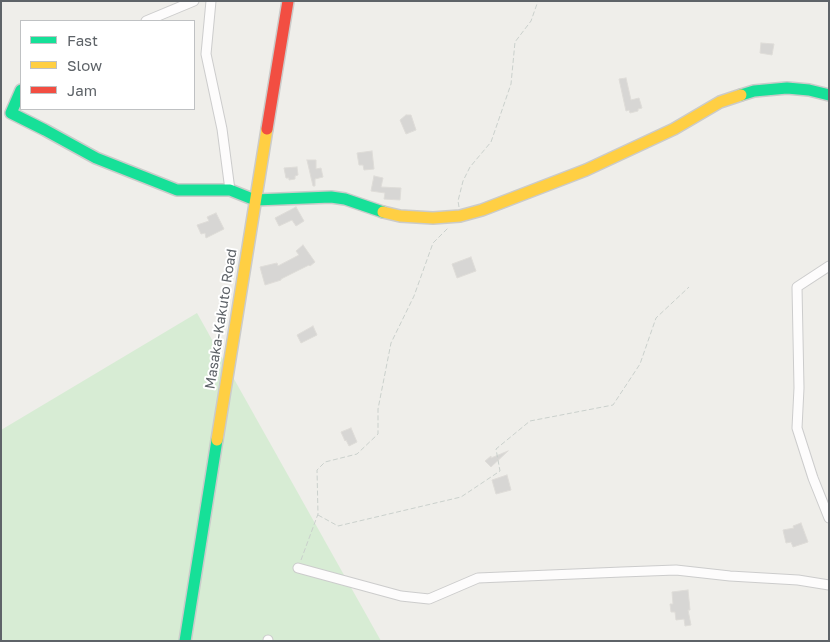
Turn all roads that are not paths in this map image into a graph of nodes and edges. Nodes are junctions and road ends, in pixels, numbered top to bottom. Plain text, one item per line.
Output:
1 (194, 1) edge
2 (211, 1) edge
3 (288, 1) edge
4 (148, 20) edge
5 (20, 91) edge
6 (829, 95) edge
7 (230, 190) junction
8 (254, 200) junction
9 (829, 266) edge
10 (829, 518) edge
11 (298, 568) road end
12 (829, 585) edge
13 (185, 641) edge

1 - 4 street
2 - 7 street
3 - 8 main road, Masaka-Kakuto Road
5 - 7 main road
6 - 8 main road
7 - 8 main road
8 - 13 main road, Masaka-Kakuto Road
9 - 10 street
11 - 12 street

